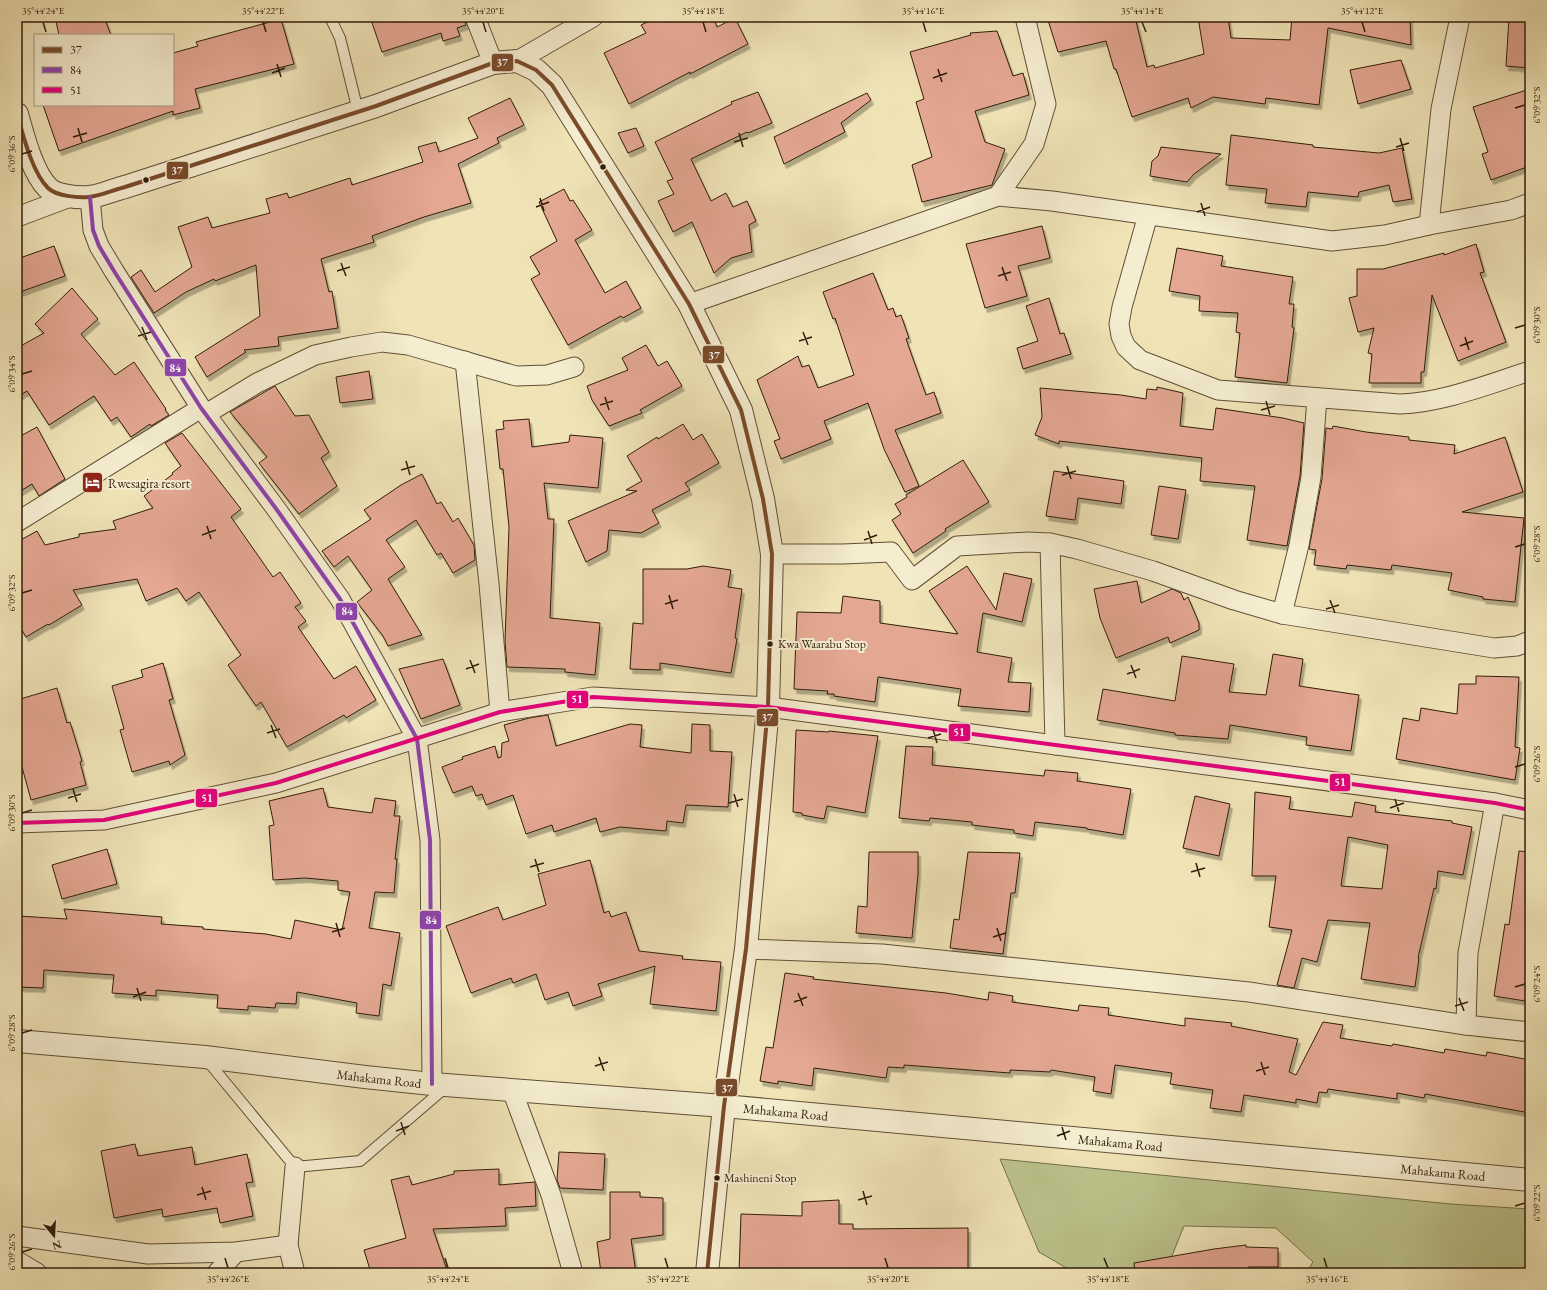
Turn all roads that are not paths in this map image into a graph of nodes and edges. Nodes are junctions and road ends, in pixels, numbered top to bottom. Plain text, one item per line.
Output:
1 (330, 17) edge
2 (475, 17) edge
3 (593, 17) edge
4 (1025, 17) edge
5 (1460, 17) edge
6 (517, 61) junction
7 (493, 64) junction
8 (358, 112) junction
9 (17, 114) edge
10 (998, 196) junction
11 (80, 197) junction
12 (1530, 203) edge
13 (1148, 215) junction
14 (17, 217) edge
15 (1429, 225) junction
16 (689, 304) junction
17 (465, 361) junction
18 (574, 367) dead end
19 (1530, 371) edge
20 (1317, 398) junction
21 (204, 411) junction
22 (17, 522) edge
23 (1050, 543) junction
24 (772, 554) junction
25 (1282, 614) junction
26 (1530, 641) edge
27 (768, 707) junction
28 (500, 712) junction
29 (417, 739) junction
30 (1055, 745) junction
31 (1495, 803) junction
32 (1530, 810) edge
33 (17, 823) edge
34 (746, 949) junction
35 (1466, 1025) junction
36 (1530, 1032) edge
37 (17, 1040) edge
38 (205, 1057) junction
39 (440, 1084) junction
40 (512, 1090) junction
41 (724, 1106) junction
42 (295, 1166) junction
43 (1530, 1180) edge
44 (17, 1236) edge
45 (288, 1245) junction
46 (236, 1252) junction
47 (17, 1261) edge
48 (37, 1273) edge
49 (217, 1273) edge
50 (295, 1273) edge
51 (573, 1273) edge
52 (707, 1273) edge

1 - 8 lane
2 - 7 street
3 - 6 street
4 - 10 street
5 - 15 street
6 - 7 street
6 - 16 street
7 - 8 street
8 - 11 street
9 - 11 street
10 - 13 street
10 - 16 street
11 - 14 street
11 - 21 street
12 - 15 street
13 - 15 street
13 - 20 street
16 - 24 street
17 - 18 street
17 - 21 street
17 - 28 street
19 - 20 street
20 - 25 street
21 - 22 street
21 - 29 street
23 - 24 street
23 - 25 street
23 - 30 street
24 - 27 street
25 - 26 street
27 - 28 street
27 - 30 street
27 - 34 street
28 - 29 street
29 - 33 street
29 - 39 street
30 - 31 street
31 - 32 street
31 - 35 street
34 - 35 street
34 - 41 street
35 - 36 street
37 - 38 street, Mahakama Road
38 - 39 street, Mahakama Road
38 - 42 lane
39 - 40 street, Mahakama Road
39 - 42 lane
40 - 41 street, Mahakama Road
40 - 51 street
41 - 43 street, Mahakama Road
41 - 52 street
42 - 45 street
44 - 46 street
45 - 46 street
45 - 50 street
46 - 49 street
47 - 48 street

